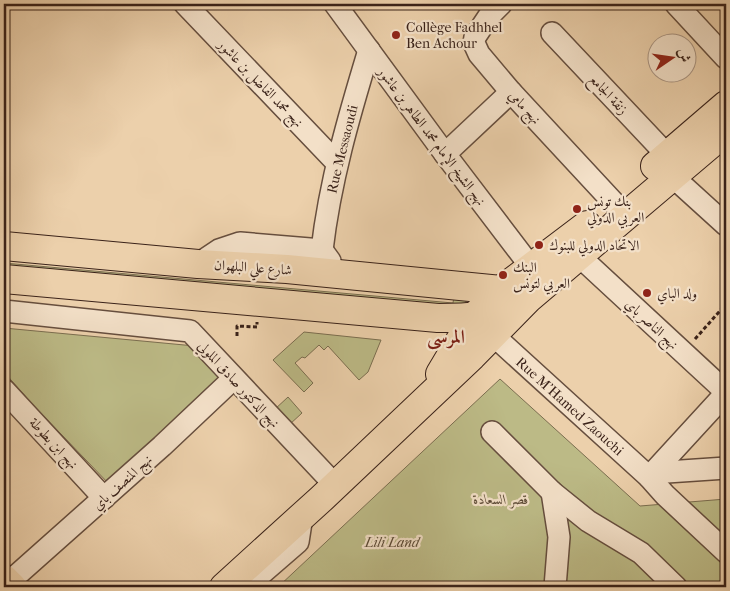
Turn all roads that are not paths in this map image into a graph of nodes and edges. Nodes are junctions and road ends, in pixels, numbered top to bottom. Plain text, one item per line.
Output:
1 (185, 4) edge
2 (335, 4) edge
3 (501, 4) edge
4 (676, 4) edge
5 (552, 33) dead end
6 (369, 50) junction
7 (726, 58) edge
8 (511, 92) junction
9 (726, 105) edge
10 (726, 131) edge
11 (445, 154) junction
12 (337, 163) junction
13 (669, 166) junction
14 (614, 203) junction
15 (726, 224) edge
16 (4, 246) edge
17 (322, 250) junction
18 (578, 256) junction
19 (198, 264) junction
20 (531, 267) junction
21 (337, 274) junction
22 (4, 280) edge
23 (470, 288) junction
24 (501, 290) junction
25 (4, 311) edge
26 (483, 326) junction
27 (233, 379) junction
28 (4, 390) edge
29 (726, 392) edge
30 (423, 400) junction
31 (492, 432) dead end
32 (726, 468) edge
33 (650, 475) junction
34 (335, 485) junction
35 (552, 492) junction
36 (104, 498) junction
37 (302, 516) junction
38 (726, 552) edge
39 (8, 583) edge
40 (224, 587) edge
41 (246, 587) edge
42 (554, 587) edge
43 (676, 587) edge

1 - 12 street, نهج محمد الفاضل بن عاشور
2 - 6 street, نهج الشيخ الإمام محمد الطاهر بن عاشور
3 - 8 street, نهج مامي
4 - 7 street
5 - 13 street, زنقة الجامع
6 - 11 street, نهج الشيخ الإمام محمد الطاهر بن عاشور
6 - 12 street, Rue Messaoudi
8 - 11 street
8 - 14 street, نهج مامي
9 - 13 main road
10 - 13 main road
11 - 20 street, نهج الشيخ الإمام محمد الطاهر بن عاشور
12 - 17 street, Rue Messaoudi
13 - 14 main road
13 - 15 street, زنقة الجامع
13 - 18 main road
14 - 20 main road
16 - 19 main road, شارع علي البلهوان
17 - 19 street
17 - 21 street
18 - 26 main road
18 - 29 street, نهج الناصر باي
19 - 21 main road, شارع علي البلهوان
20 - 24 main road
21 - 23 main road, شارع علي البلهوان
22 - 26 main road
23 - 24 main road, شارع علي البلهوان
23 - 26 main road
24 - 26 main road
25 - 27 street, نهج الدكتور صادق الملولي
26 - 30 main road
26 - 30 main road
26 - 33 street, Rue M'Hamed Zaouchi
27 - 34 street, نهج الدكتور صادق الملولي
27 - 36 street, نهج المنصف باي
28 - 36 street, نهج ابن بطوطة
29 - 33 street
30 - 34 main road
31 - 35 street
32 - 33 street
33 - 38 street, Rue M'Hamed Zaouchi
34 - 37 main road
35 - 42 street
35 - 43 street
36 - 39 street, نهج المنصف باي
37 - 40 main road
37 - 41 street

